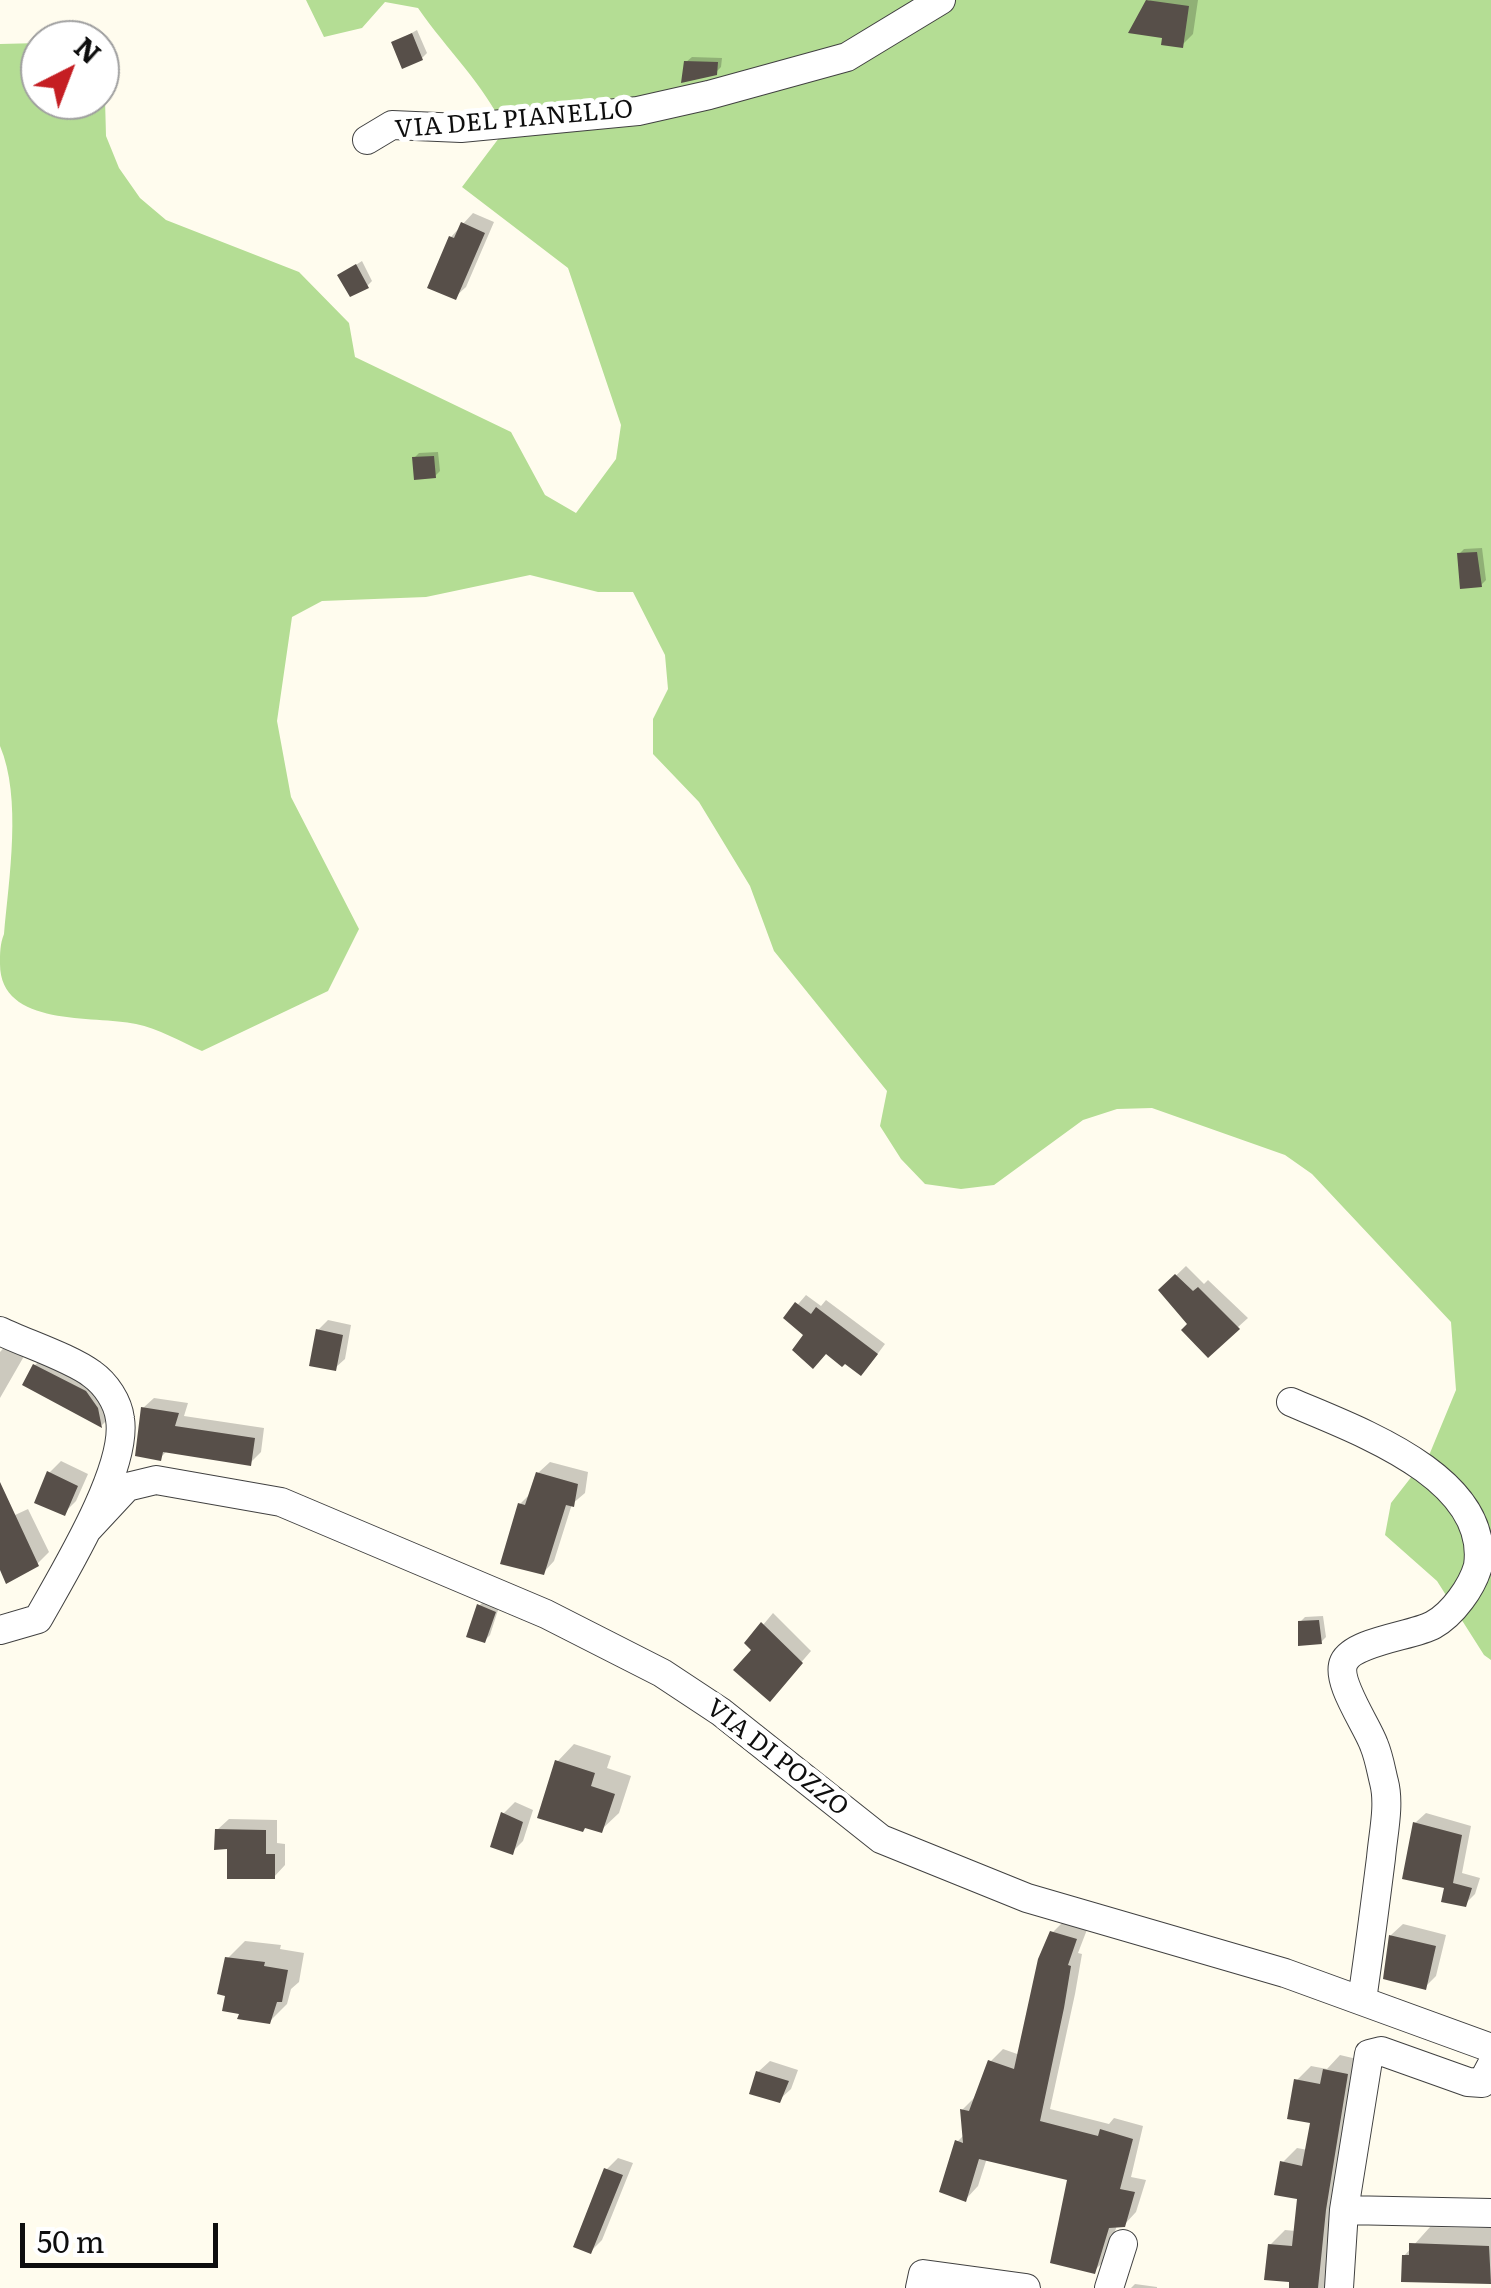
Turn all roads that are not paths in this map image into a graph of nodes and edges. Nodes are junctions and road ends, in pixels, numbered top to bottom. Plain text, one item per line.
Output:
1 (942, 0) edge
2 (367, 140) dead end
3 (0, 1331) edge
4 (1291, 1402) dead end
5 (87, 1530) junction
6 (0, 1630) edge
7 (1362, 2000) junction
8 (1491, 2048) edge
9 (1491, 2066) edge
10 (1344, 2210) junction
11 (1491, 2213) edge
12 (1123, 2244) dead end
13 (920, 2288) edge
14 (1026, 2288) edge
15 (1109, 2288) edge
16 (1339, 2288) edge

1 - 2 street, VIA DEL PIANELLO
3 - 5 street
4 - 7 street
5 - 6 street
5 - 7 street, VIA DI POZZO
7 - 8 street, VIA DI POZZO
9 - 10 street
10 - 11 street
10 - 16 street
12 - 15 street
13 - 14 street

